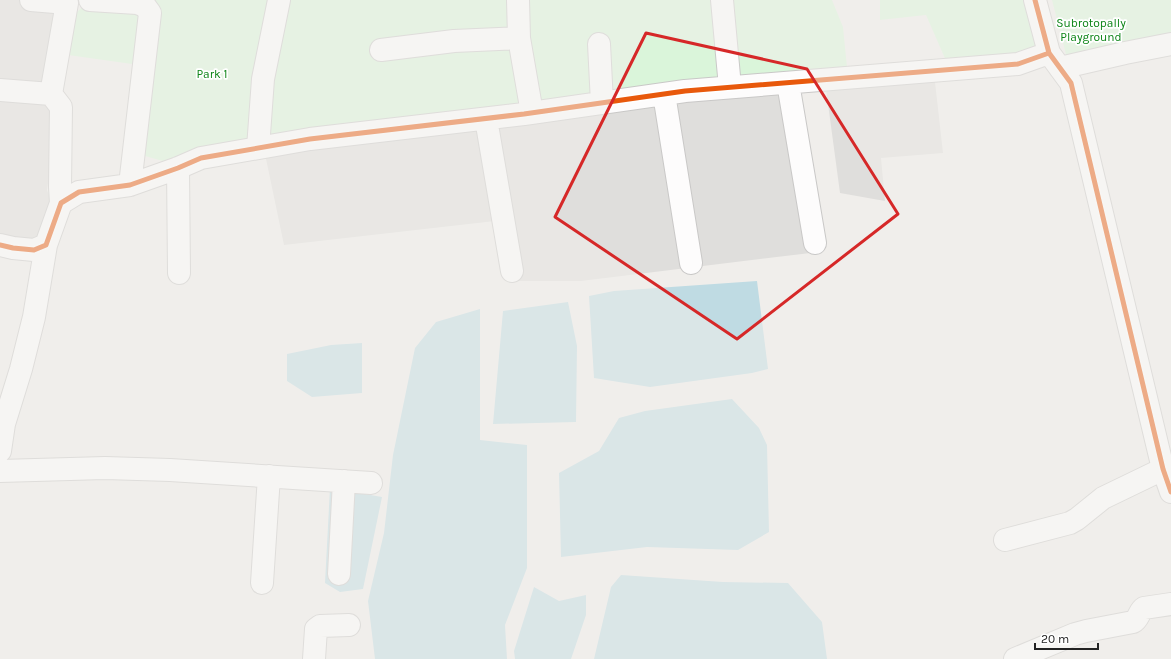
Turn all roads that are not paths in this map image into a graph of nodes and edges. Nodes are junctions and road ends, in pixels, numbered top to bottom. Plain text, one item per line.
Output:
1 (31, 0) edge
2 (90, 0) edge
3 (279, 0) edge
4 (518, 0) edge
5 (722, 0) edge
6 (1035, 0) edge
7 (74, 2) edge
8 (520, 38) junction
9 (599, 44) dead end
10 (1171, 44) edge
11 (381, 50) dead end
12 (1055, 61) junction
13 (788, 82) junction
14 (730, 87) junction
15 (0, 90) edge
16 (51, 94) junction
17 (664, 94) junction
18 (602, 103) junction
19 (532, 113) junction
20 (486, 119) junction
21 (258, 148) junction
22 (178, 168) junction
23 (130, 185) junction
24 (61, 203) junction
25 (815, 243) dead end
26 (0, 244) edge
27 (46, 245) junction
28 (691, 263) dead end
29 (512, 271) dead end
30 (179, 273) dead end
31 (0, 451) edge
32 (1162, 469) junction
33 (0, 472) edge
34 (269, 476) junction
35 (344, 481) junction
36 (372, 483) dead end
37 (1171, 492) edge
38 (1005, 540) dead end
39 (339, 574) dead end
40 (262, 583) dead end
41 (1171, 604) edge
42 (350, 625) dead end
43 (314, 659) edge
44 (1015, 659) edge

1 - 7 street
2 - 23 street
3 - 21 street
4 - 8 street
5 - 14 street
6 - 12 street
7 - 16 street
8 - 11 street
8 - 19 street
9 - 18 street
10 - 12 street
12 - 13 street
12 - 32 street
13 - 14 street
13 - 25 street
14 - 17 street
15 - 16 street
16 - 24 street
17 - 18 street
17 - 28 street
18 - 19 street
19 - 20 street
20 - 21 street
20 - 29 street
21 - 22 street
22 - 23 street
22 - 30 street
23 - 24 street
24 - 27 street
26 - 27 street
27 - 31 street
32 - 37 street
32 - 38 street
33 - 34 street
34 - 35 street
34 - 40 street
35 - 36 street
35 - 39 street
41 - 44 street
42 - 43 street

